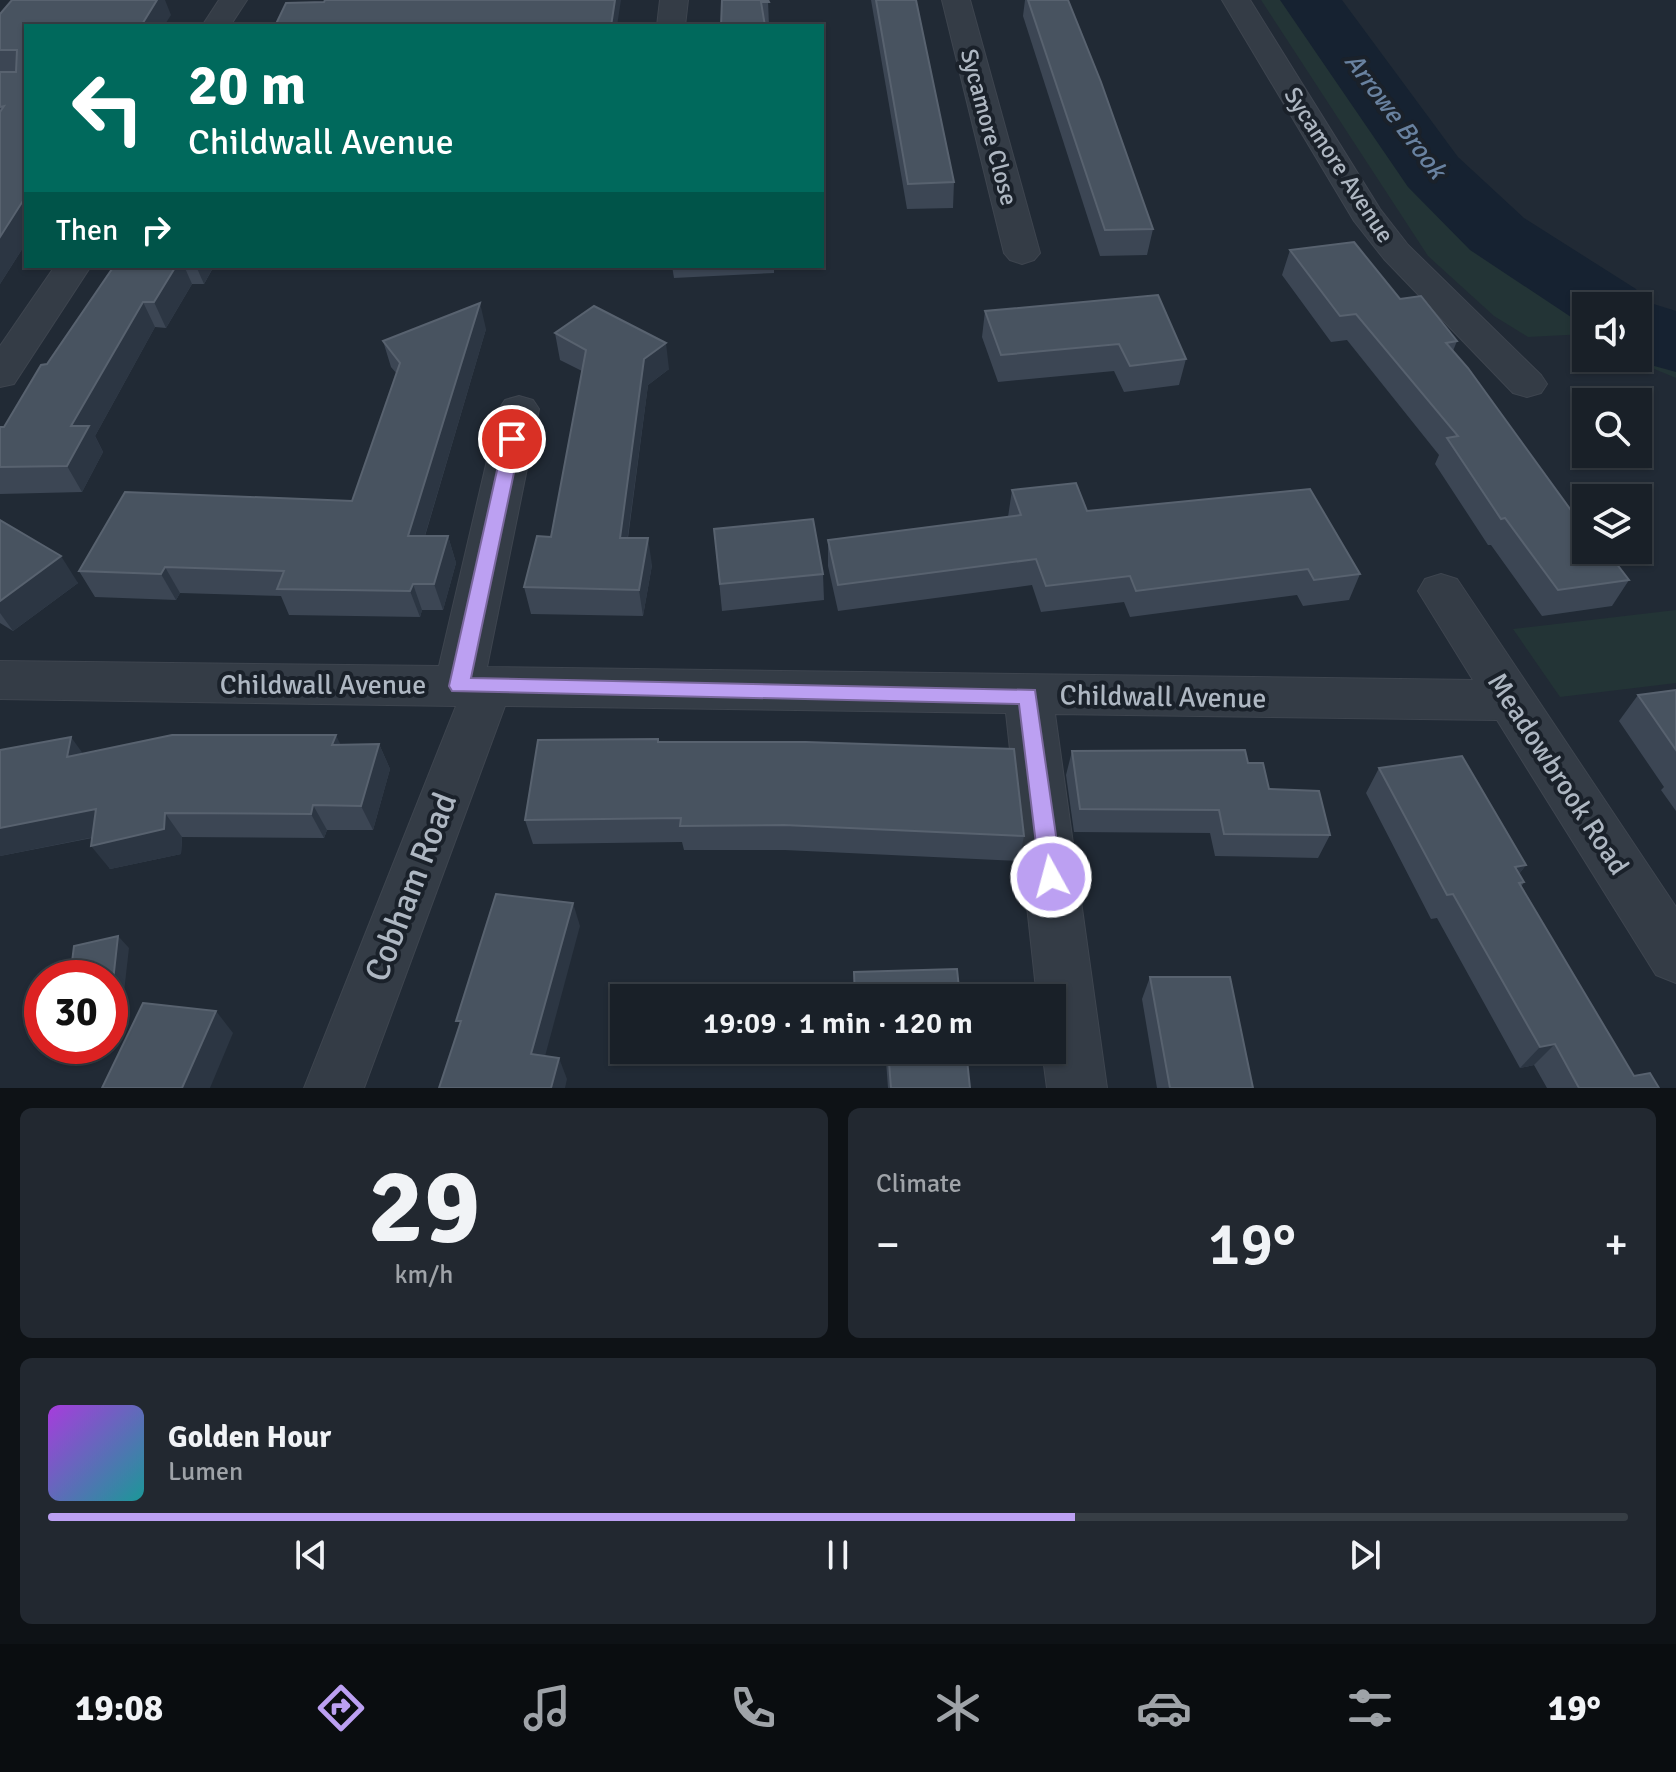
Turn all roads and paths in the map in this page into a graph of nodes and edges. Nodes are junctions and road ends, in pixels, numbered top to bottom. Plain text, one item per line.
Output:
1 (233, 0) edge
2 (674, 0) edge
3 (956, 0) edge
4 (1236, 0) edge
5 (217, 24) edge
6 (671, 24) edge
7 (1022, 253) dead end
8 (72, 268) edge
9 (0, 375) edge
10 (1527, 384) dead end
11 (519, 409) dead end
12 (1441, 591) dead end
13 (0, 680) edge
14 (474, 686) junction
15 (1028, 696) junction
16 (1510, 700) junction
17 (1676, 956) edge
18 (334, 1088) edge
19 (1077, 1088) edge

1 - 5 street
2 - 6 street
3 - 7 street, Sycamore Close
4 - 10 street, Sycamore Avenue
8 - 9 street
11 - 14 street, Cobham Road
12 - 16 street, Meadowbrook Road
13 - 14 street, Childwall Avenue
14 - 15 street, Childwall Avenue
14 - 18 street, Cobham Road
15 - 16 street, Childwall Avenue
15 - 19 street
16 - 17 street, Meadowbrook Road

